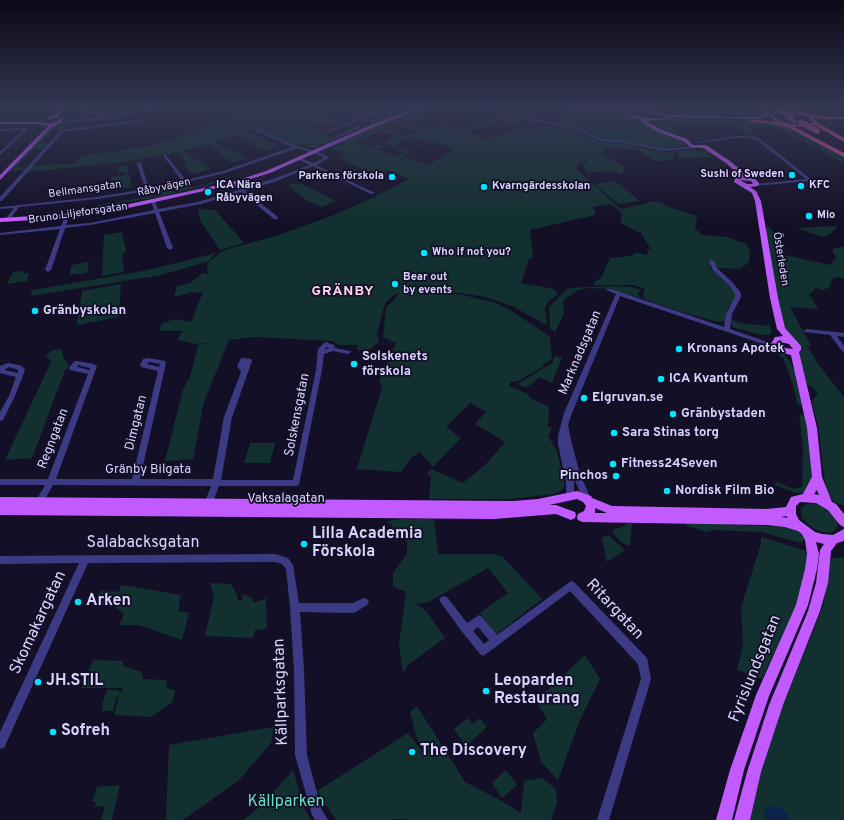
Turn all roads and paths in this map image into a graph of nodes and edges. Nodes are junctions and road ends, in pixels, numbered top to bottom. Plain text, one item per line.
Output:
1 (9, 145) edge
2 (26, 145) edge
3 (31, 145) edge
4 (50, 145) edge
5 (291, 145) edge
6 (327, 145) edge
7 (641, 145) edge
8 (687, 145) edge
9 (692, 145) edge
10 (698, 145) edge
11 (704, 145) edge
12 (766, 145) edge
13 (826, 145) edge
14 (835, 145) edge
15 (295, 147) junction
16 (684, 148) junction
17 (314, 151) junction
18 (844, 151) edge
19 (0, 154) edge
20 (844, 155) edge
21 (165, 156) dead end
22 (298, 158) junction
23 (139, 163) dead end
24 (314, 165) junction
25 (280, 166) junction
26 (0, 172) edge
27 (265, 174) dead end
28 (0, 178) edge
29 (739, 179) junction
30 (273, 180) dead end
31 (185, 182) junction
32 (233, 183) junction
33 (753, 184) junction
34 (212, 187) junction
35 (147, 190) junction
36 (243, 190) junction
37 (373, 193) dead end
38 (0, 200) edge
39 (153, 200) junction
40 (18, 206) junction
41 (120, 207) junction
42 (0, 208) edge
43 (158, 212) junction
44 (56, 216) junction
45 (67, 216) junction
46 (276, 218) dead end
47 (4, 221) edge
48 (63, 227) junction
49 (0, 234) edge
50 (170, 248) dead end
51 (712, 262) dead end
52 (48, 270) dead end
53 (609, 290) dead end
54 (621, 294) junction
55 (781, 329) junction
56 (727, 330) junction
57 (807, 331) dead end
58 (831, 333) junction
59 (844, 335) edge
60 (790, 340) junction
61 (779, 344) junction
62 (844, 350) edge
63 (348, 352) dead end
64 (794, 352) junction
65 (0, 370) edge
66 (162, 370) dead end
67 (244, 372) dead end
68 (92, 373) dead end
69 (802, 388) junction
70 (0, 418) edge
71 (566, 423) junction
72 (818, 477) junction
73 (0, 482) edge
74 (51, 482) junction
75 (135, 482) junction
76 (216, 482) junction
77 (296, 483) joint
78 (569, 496) junction
79 (807, 497) junction
80 (0, 501) edge
81 (40, 501) junction
82 (589, 501) junction
83 (207, 507) junction
84 (835, 509) edge
85 (0, 510) edge
86 (790, 510) junction
87 (34, 511) junction
88 (571, 515) junction
89 (584, 517) junction
90 (844, 522) edge
91 (803, 530) junction
92 (838, 537) edge
93 (86, 559) junction
94 (0, 560) edge
95 (285, 561) joint
96 (444, 600) dead end
97 (364, 602) dead end
98 (295, 607) junction
99 (466, 630) junction
100 (496, 640) junction
101 (0, 744) edge
102 (322, 820) edge
103 (603, 820) edge
104 (724, 820) edge
105 (742, 820) edge

1 - 19 street
2 - 26 main road
3 - 28 main road
4 - 38 street
5 - 15 street
6 - 17 main road, Råbyvägen
7 - 16 street
8 - 16 street
9 - 16 street
10 - 29 main road
11 - 33 main road
12 - 33 street
13 - 20 highway
14 - 18 highway
15 - 17 street
15 - 31 street, Bellmansgatan
17 - 22 main road, Råbyvägen
17 - 24 street, Bruno Liljeforsgatan
21 - 31 street
22 - 24 street
22 - 25 main road, Råbyvägen
23 - 35 street
24 - 36 street, Bruno Liljeforsgatan
24 - 37 street
25 - 32 main road, Råbyvägen
25 - 34 main road, Råbyvägen
27 - 30 street
29 - 33 main road
29 - 33 main road
31 - 35 street, Bellmansgatan
32 - 34 main road, Råbyvägen
32 - 36 street
33 - 55 main road, Österleden
34 - 39 main road, Råbyvägen
35 - 40 street, Bellmansgatan
36 - 43 street, Bruno Liljeforsgatan
36 - 46 street
39 - 41 main road, Råbyvägen
39 - 43 street
40 - 42 street, Bellmansgatan
40 - 47 street
41 - 44 main road, Råbyvägen
41 - 45 main road, Råbyvägen
43 - 48 street, Bruno Liljeforsgatan
43 - 50 street
44 - 45 main road, Råbyvägen
44 - 47 main road, Råbyvägen
45 - 48 street
48 - 49 street, Bruno Liljeforsgatan
48 - 52 street
51 - 56 street
53 - 54 street
54 - 56 street
54 - 71 street, Marknadsgatan
55 - 60 main road, Österleden
55 - 61 main road, Österleden
56 - 61 street
57 - 58 street
58 - 59 street
58 - 62 street
60 - 61 main road
60 - 64 main road
61 - 64 main road
61 - 69 main road
63 - 77 street, Solskensgatan
64 - 69 main road
65 - 70 street
66 - 75 street, Dimgatan
67 - 76 street
68 - 74 street, Regngatan
69 - 72 main road
71 - 78 street, Marknadsgatan
71 - 82 street, Marknadsgatan
72 - 79 main road
72 - 84 main road
73 - 74 street, Gränby Bilgata
74 - 75 street, Gränby Bilgata
74 - 81 street, Regngatan
75 - 76 street, Gränby Bilgata
76 - 77 street, Gränby Bilgata
76 - 83 street
78 - 82 main road
78 - 83 main road, Vaksalagatan
78 - 88 main road
79 - 84 main road
79 - 86 main road
80 - 81 main road, Vaksalagatan
81 - 83 main road, Vaksalagatan
81 - 87 street, Regngatan
82 - 86 main road
82 - 89 main road
83 - 87 main road, Vaksalagatan
83 - 88 main road, Vaksalagatan
84 - 90 main road
85 - 87 main road, Vaksalagatan
86 - 91 main road, Fyrislundsgatan
88 - 89 main road
89 - 91 main road
91 - 92 main road
91 - 104 main road, Fyrislundsgatan
92 - 105 main road
93 - 94 street, Salabacksgatan
93 - 95 street, Salabacksgatan
93 - 101 street, Skomakargatan
95 - 98 street, Källparksgatan
96 - 99 street, Ritargatan
97 - 98 street
98 - 102 street, Källparksgatan
99 - 100 street
99 - 100 street, Ritargatan
100 - 103 street, Ritargatan

